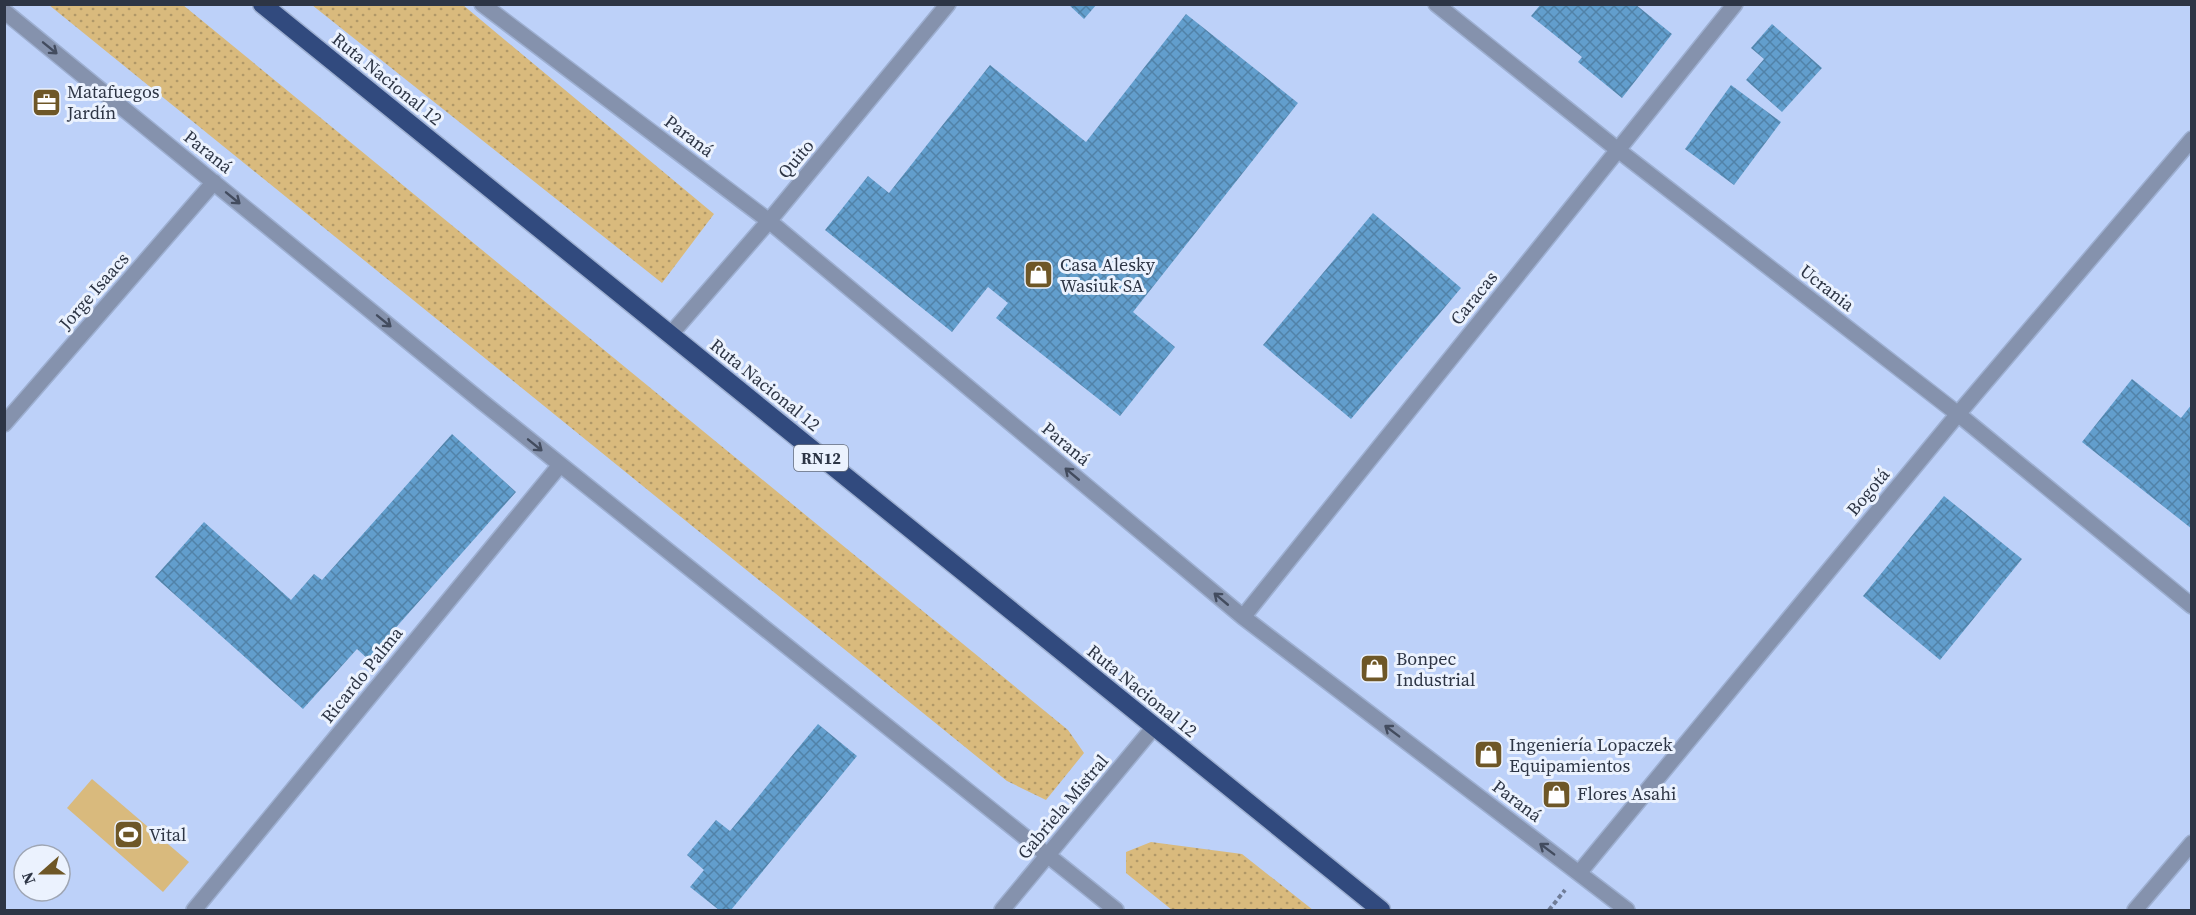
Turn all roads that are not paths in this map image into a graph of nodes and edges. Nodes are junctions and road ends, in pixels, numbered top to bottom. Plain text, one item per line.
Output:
1 (262, 4) edge
2 (482, 4) edge
3 (948, 4) edge
4 (1436, 4) edge
5 (1735, 4) edge
6 (4, 10) edge
7 (2192, 138) edge
8 (1617, 150) junction
9 (214, 182) junction
10 (769, 221) junction
11 (670, 335) junction
12 (1958, 414) junction
13 (4, 424) edge
14 (560, 465) junction
15 (2192, 606) edge
16 (1243, 617) junction
17 (1154, 727) junction
18 (2192, 843) edge
19 (1048, 856) junction
20 (1579, 873) junction
21 (194, 910) edge
22 (1002, 910) edge
23 (1116, 910) edge
24 (1381, 910) edge
25 (1627, 910) edge
26 (2135, 910) edge

1 - 11 highway, Ruta Nacional 12 / RN12
2 - 10 street, Paraná
3 - 10 street, Quito
4 - 8 street, Ucrania
5 - 8 street, Caracas
6 -> 9 street, Paraná
7 - 12 street, Bogotá
8 - 12 street, Ucrania
8 - 16 street, Caracas
9 - 13 street, Jorge Isaacs
9 -> 14 street, Paraná
10 - 11 street, Quito
16 -> 10 street, Paraná
11 - 17 highway, Ruta Nacional 12 / RN12
12 - 15 street, Ucrania
12 - 20 street, Bogotá
14 - 19 street, Paraná
14 - 21 street, Ricardo Palma
20 -> 16 street, Paraná
17 - 19 street, Gabriela Mistral
17 - 24 highway, Ruta Nacional 12 / RN12
18 - 26 street
19 - 22 street, Gabriela Mistral
19 - 23 street, Paraná
20 - 25 street, Paraná

